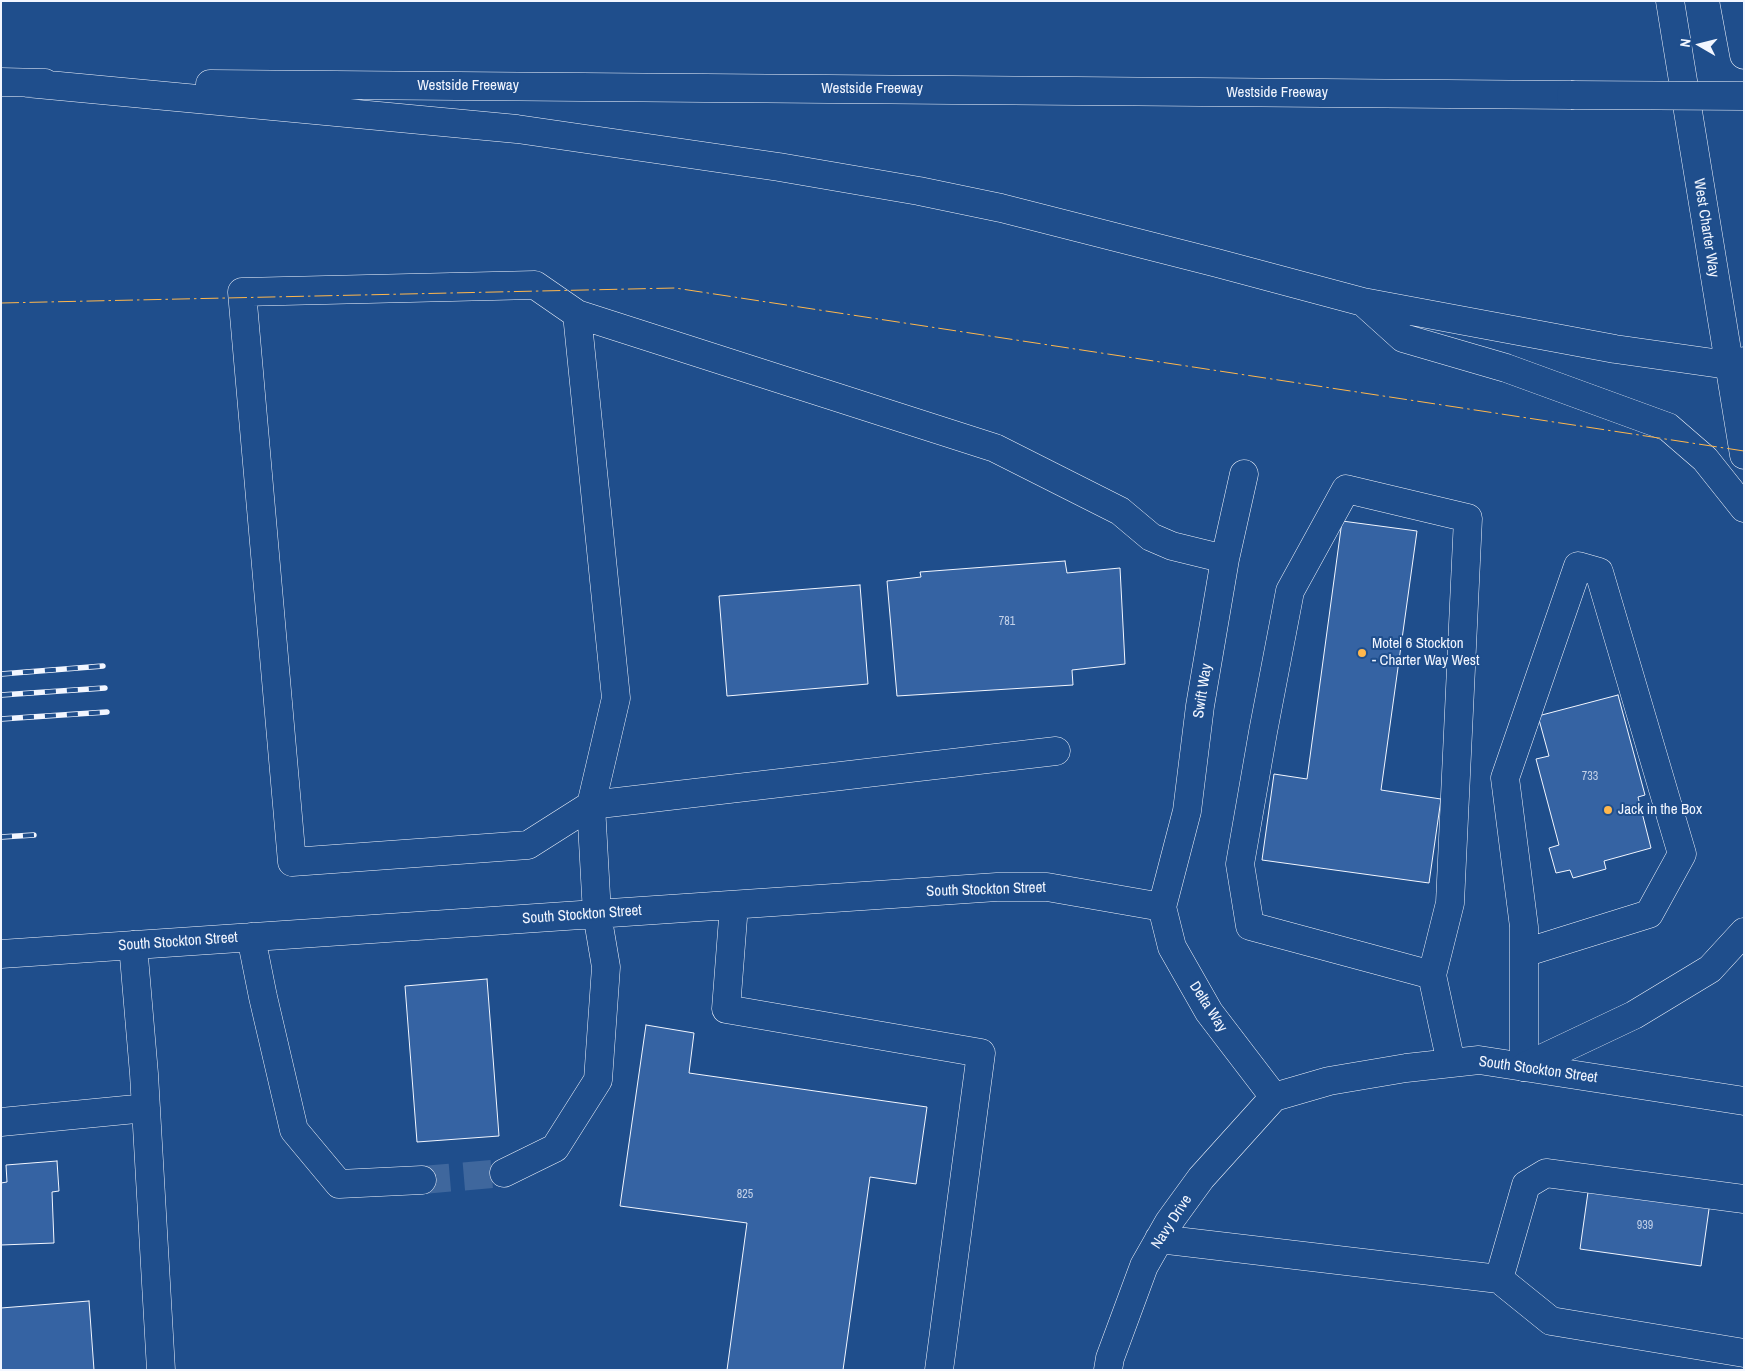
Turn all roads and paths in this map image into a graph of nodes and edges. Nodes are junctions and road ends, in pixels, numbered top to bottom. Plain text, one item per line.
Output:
1 (1670, 1) edge
2 (1734, 1) edge
3 (1744, 55) edge
4 (14, 82) edge
5 (1744, 96) edge
6 (1363, 302) junction
7 (577, 314) junction
8 (1736, 363) edge
9 (1744, 455) edge
10 (1244, 474) dead end
11 (1744, 508) edge
12 (1225, 560) junction
13 (1056, 751) dead end
14 (591, 805) junction
15 (734, 905) junction
16 (1162, 907) junction
17 (597, 914) junction
18 (1744, 932) edge
19 (251, 938) junction
20 (132, 946) junction
21 (1524, 953) junction
22 (1, 954) edge
23 (1432, 975) junction
24 (1451, 1063) junction
25 (1524, 1067) junction
26 (1274, 1098) junction
27 (1744, 1101) edge
28 (146, 1108) junction
29 (1, 1122) edge
30 (504, 1173) tunnel mouth
31 (422, 1180) tunnel mouth
32 (1744, 1199) edge
33 (1159, 1239) junction
34 (1499, 1279) junction
35 (1744, 1353) edge
36 (161, 1370) edge
37 (939, 1370) edge
38 (1108, 1370) edge

1 - 8 main road, West Charter Way
2 - 3 main road
4 - 5 main road, Westside Freeway, bridge
4 - 6 main road
6 - 8 main road
6 - 11 main road
7 - 12 main road
7 - 14 main road
7 - 14 main road
8 - 9 main road, West Charter Way
10 - 12 main road, Swift Way
12 - 16 main road, Swift Way
13 - 14 main road
14 - 17 main road
15 - 16 main road, South Stockton Street
15 - 17 main road, South Stockton Street
15 - 37 main road
16 - 26 main road, Delta Way
17 - 19 main road, South Stockton Street
17 - 30 main road
18 - 25 main road
19 - 20 main road, South Stockton Street
19 - 31 main road
20 - 22 main road, South Stockton Street
20 - 28 main road
21 - 21 main road
21 - 25 main road
23 - 23 main road
23 - 24 main road
24 - 25 main road, South Stockton Street
24 - 26 main road, South Stockton Street
25 - 27 main road, South Stockton Street
26 - 33 main road, Navy Drive
28 - 29 main road
28 - 36 main road
32 - 34 main road
33 - 34 main road
33 - 38 main road, Navy Drive
34 - 35 main road

